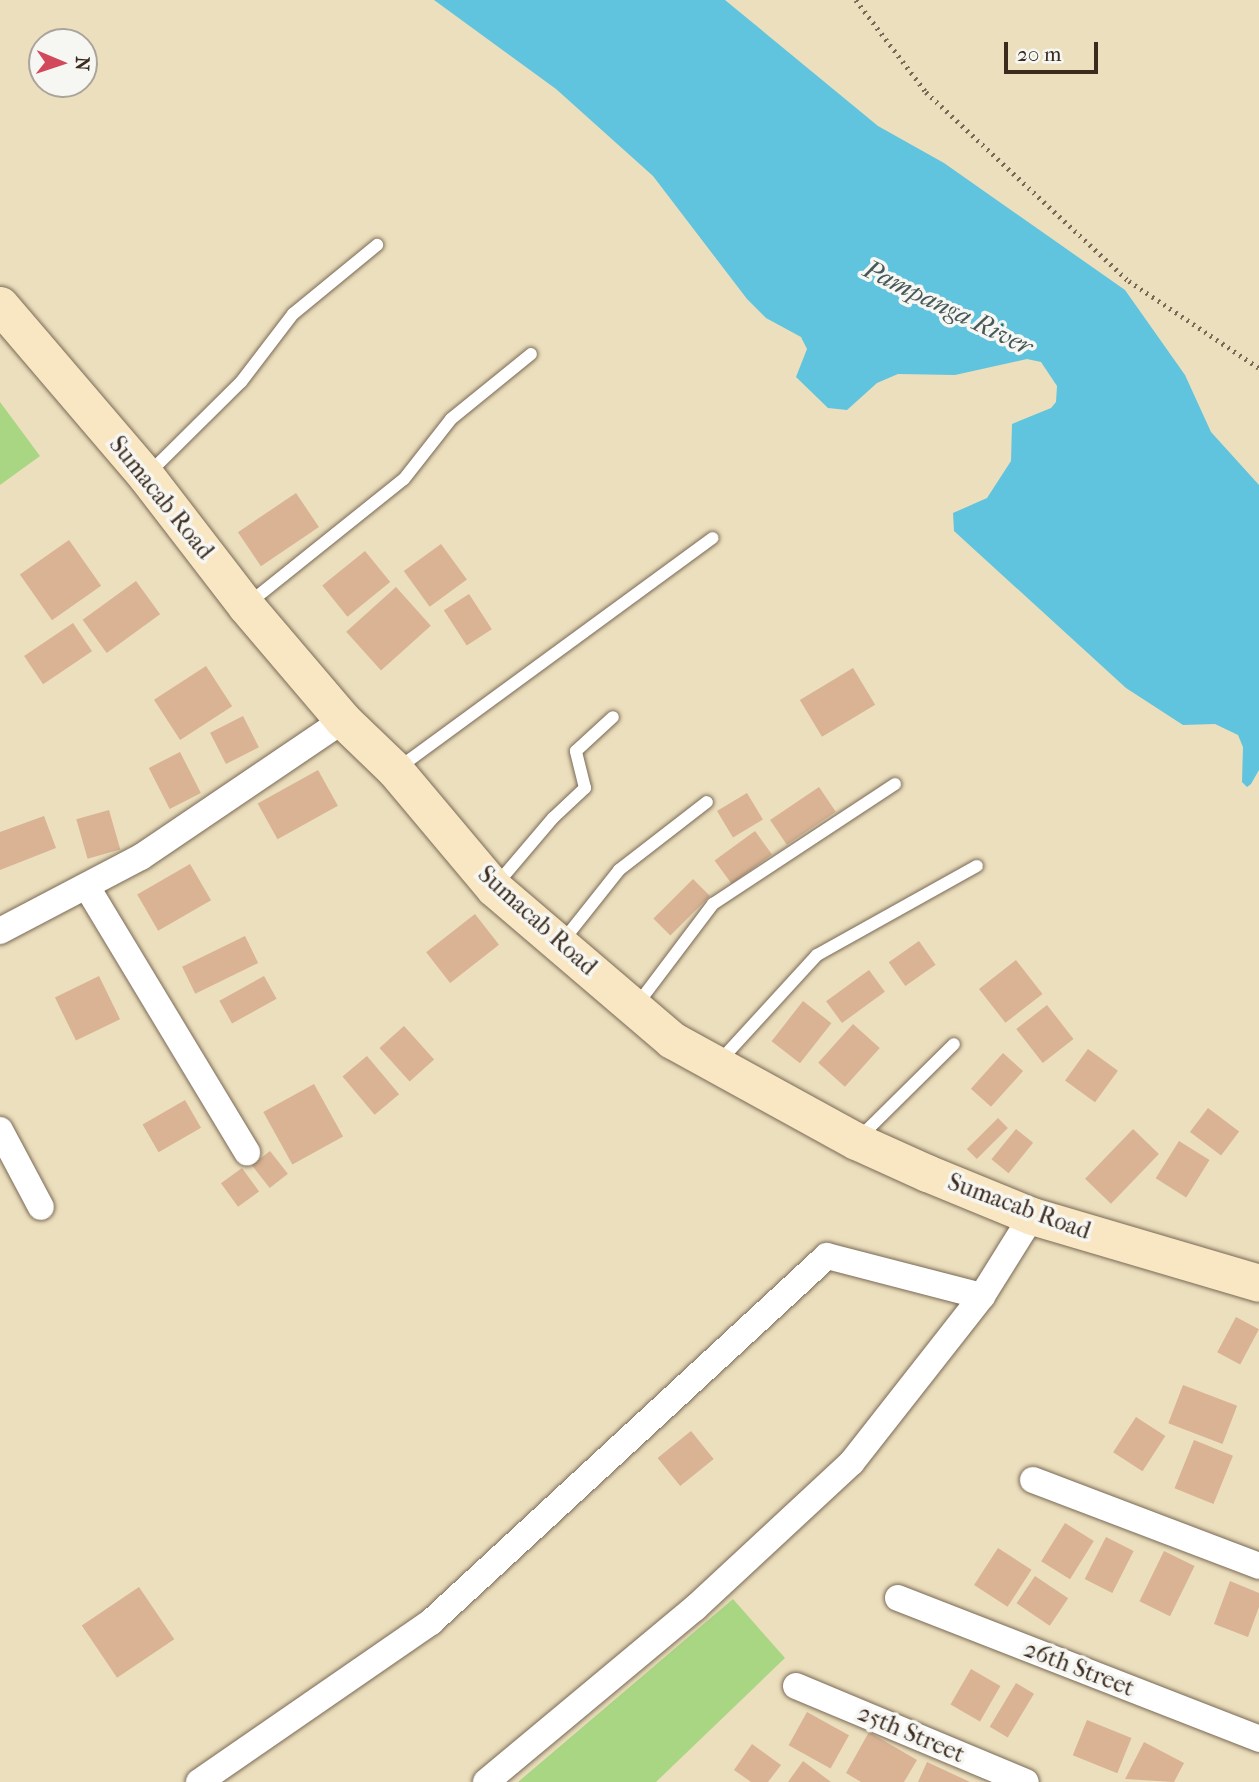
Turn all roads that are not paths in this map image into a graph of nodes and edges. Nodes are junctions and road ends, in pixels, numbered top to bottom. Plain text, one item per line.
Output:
1 (377, 245) dead end
2 (0, 305) edge
3 (531, 354) dead end
4 (146, 476) junction
5 (713, 538) dead end
6 (246, 606) junction
7 (613, 717) dead end
8 (343, 719) junction
9 (395, 770) junction
10 (895, 784) dead end
11 (707, 802) dead end
12 (977, 866) dead end
13 (87, 887) junction
14 (494, 888) junction
15 (0, 931) edge
16 (560, 944) junction
17 (634, 1008) junction
18 (954, 1044) dead end
19 (716, 1064) junction
20 (0, 1130) edge
21 (856, 1141) junction
22 (247, 1152) dead end
23 (41, 1207) dead end
24 (1032, 1216) junction
25 (1259, 1283) edge
26 (982, 1296) junction
27 (1033, 1480) dead end
28 (1259, 1566) edge
29 (898, 1598) dead end
30 (796, 1686) dead end
31 (1259, 1739) edge
32 (199, 1782) edge
33 (486, 1782) edge
34 (1026, 1782) edge

1 - 4 lane
2 - 4 main road, Sumacab Road
3 - 6 lane
4 - 6 main road, Sumacab Road
5 - 9 lane
6 - 8 main road, Sumacab Road
7 - 14 lane
8 - 9 main road, Sumacab Road
8 - 13 street
9 - 14 main road, Sumacab Road
10 - 17 lane
11 - 16 lane
12 - 19 lane
13 - 15 street
13 - 22 street
14 - 16 main road, Sumacab Road
16 - 17 main road, Sumacab Road
17 - 19 main road, Sumacab Road
18 - 21 lane
19 - 21 main road, Sumacab Road
20 - 23 street
21 - 24 main road, Sumacab Road
24 - 25 main road, Sumacab Road
24 - 26 street
26 - 32 street
26 - 33 street
27 - 28 street
29 - 31 street, 26th Street
30 - 34 street, 25th Street

